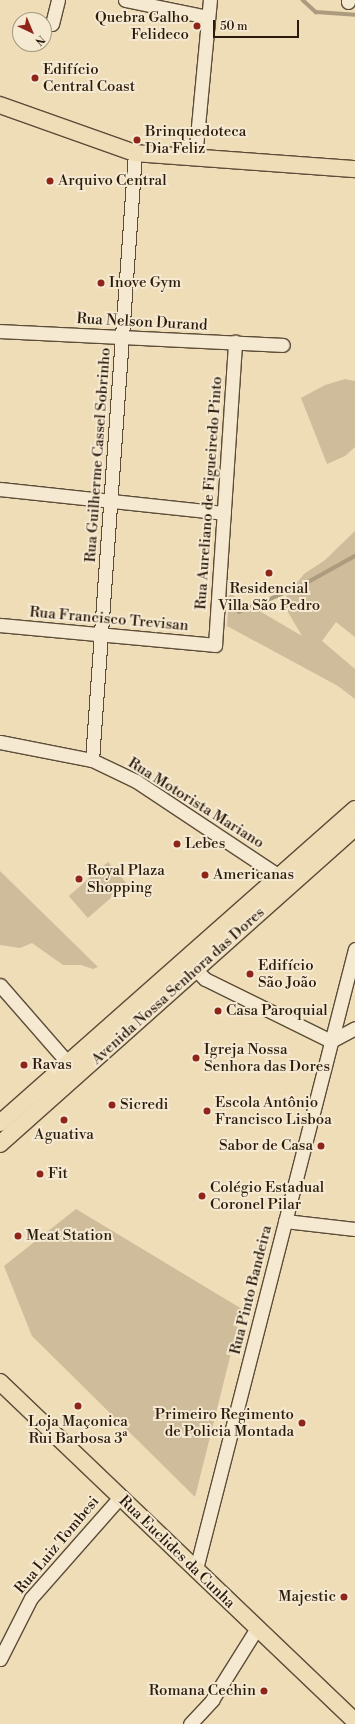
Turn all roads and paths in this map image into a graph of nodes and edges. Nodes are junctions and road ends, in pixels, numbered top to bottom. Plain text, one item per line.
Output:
1 (58, 0) edge
2 (125, 0) edge
3 (210, 0) edge
4 (208, 17) junction
5 (52, 24) dead end
6 (0, 105) edge
7 (135, 153) junction
8 (195, 158) junction
9 (355, 169) edge
10 (0, 331) edge
11 (122, 337) junction
12 (235, 342) junction
13 (283, 345) dead end
14 (0, 489) edge
15 (110, 501) junction
16 (224, 513) junction
17 (0, 625) edge
18 (101, 634) junction
19 (215, 645) joint
20 (0, 742) edge
21 (92, 760) junction
22 (355, 810) edge
23 (355, 828) edge
24 (279, 876) junction
25 (355, 948) edge
26 (191, 964) junction
27 (0, 985) edge
28 (355, 1028) edge
29 (331, 1041) junction
30 (68, 1063) junction
31 (0, 1123) edge
32 (0, 1144) edge
33 (285, 1221) junction
34 (355, 1229) edge
35 (0, 1382) edge
36 (120, 1497) junction
37 (196, 1569) junction
38 (257, 1628) junction
39 (0, 1659) edge
40 (355, 1721) edge
41 (190, 1724) edge

1 - 5 street
2 - 4 street
3 - 4 street
4 - 8 street
6 - 7 main road
7 - 8 main road
7 - 11 street, Rua Guilherme Cassel Sobrinho
8 - 9 main road
10 - 11 street, Rua Nelson Durand
11 - 12 street, Rua Nelson Durand
11 - 15 street, Rua Guilherme Cassel Sobrinho
12 - 13 street, Rua Nelson Durand
12 - 16 street, Rua Aureliano de Figueiredo Pinto
14 - 15 street
15 - 16 street
15 - 18 street, Rua Guilherme Cassel Sobrinho
16 - 19 street, Rua Aureliano de Figueiredo Pinto
17 - 18 street, Rua Francisco Trevisan
18 - 19 street, Rua Francisco Trevisan
18 - 21 street, Rua Guilherme Cassel Sobrinho
20 - 21 street, Rua Motorista Mariano
21 - 24 street, Rua Motorista Mariano
22 - 24 main road, Avenida Nossa Senhora das Dores
23 - 26 main road, Avenida Nossa Senhora das Dores
24 - 26 main road, Avenida Nossa Senhora das Dores
25 - 29 street, Rua Pinto Bandeira
26 - 29 street
26 - 30 main road, Avenida Nossa Senhora das Dores
26 - 32 main road, Avenida Nossa Senhora das Dores
27 - 30 street
28 - 29 street
29 - 33 street, Rua Pinto Bandeira
30 - 31 main road, Avenida Nossa Senhora das Dores
33 - 34 street
33 - 37 street, Rua Pinto Bandeira
35 - 36 main road, Rua Euclides da Cunha
36 - 37 main road, Rua Euclides da Cunha
36 - 39 street, Rua Luiz Tombesi
37 - 38 main road, Rua Euclides da Cunha
38 - 40 main road, Rua Euclides da Cunha
38 - 41 street

